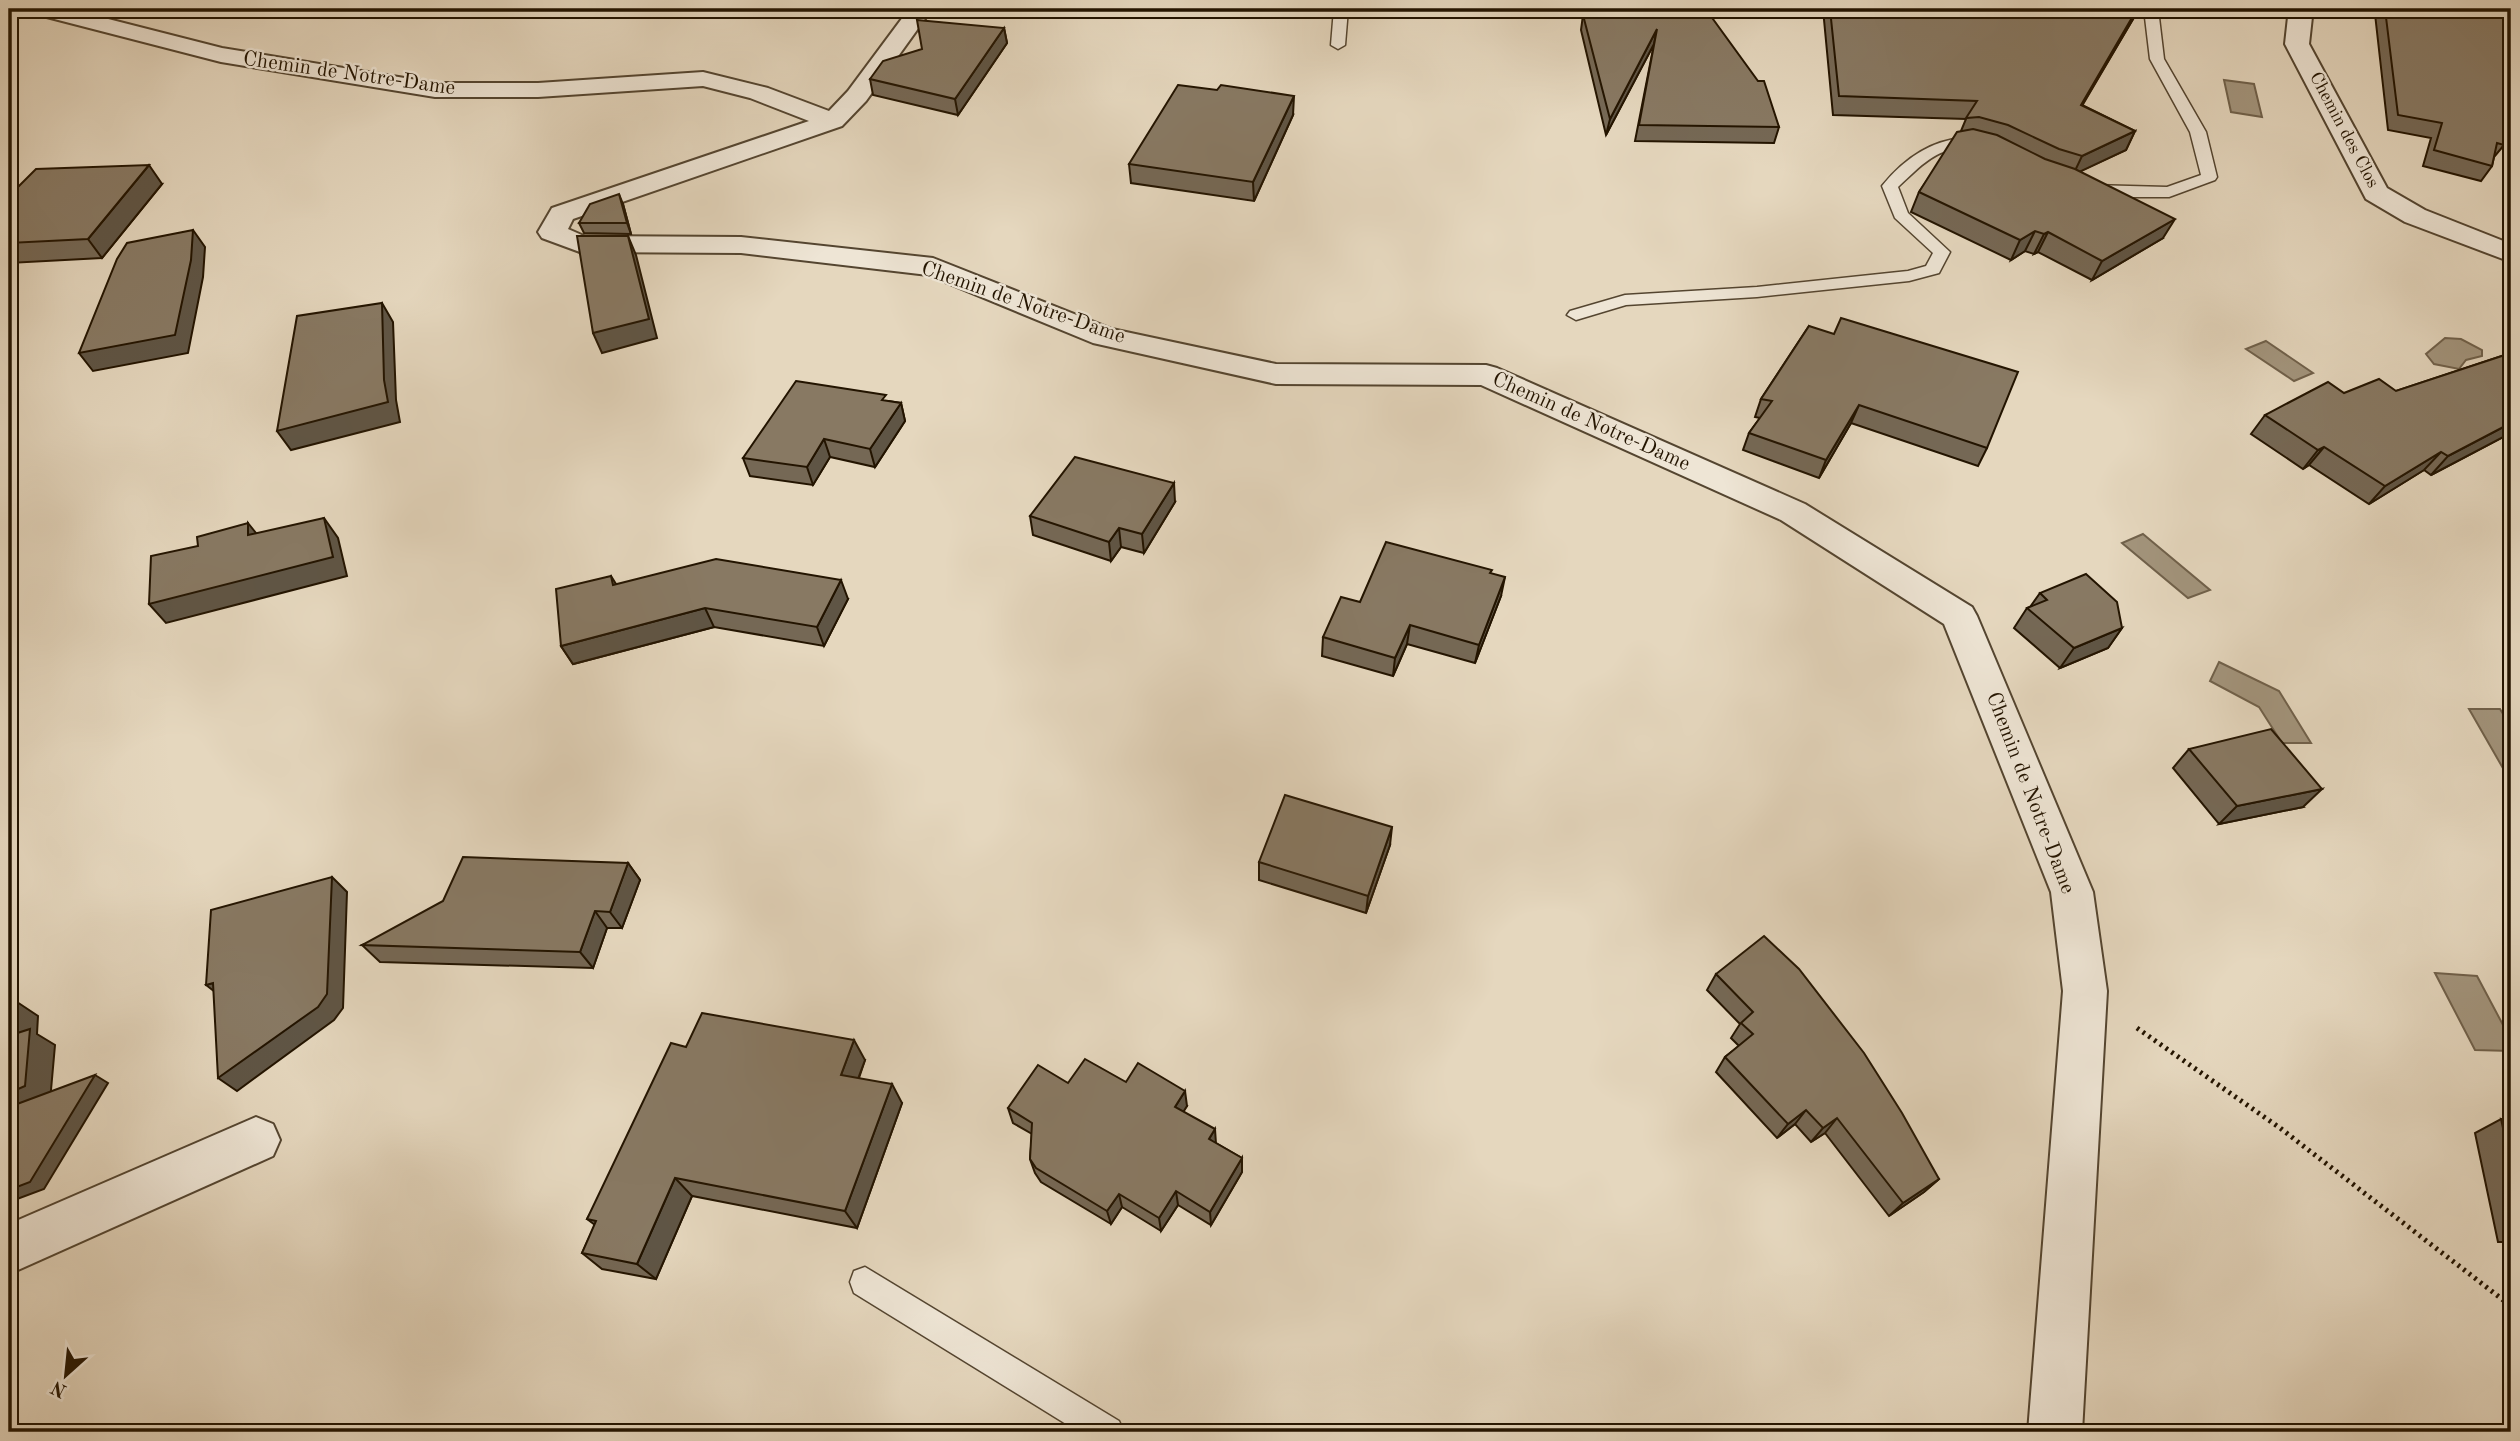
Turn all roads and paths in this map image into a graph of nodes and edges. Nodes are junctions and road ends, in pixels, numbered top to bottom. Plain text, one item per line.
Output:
1 (43, 9) edge
2 (921, 9) edge
3 (1341, 9) edge
4 (2151, 9) edge
5 (2305, 9) edge
6 (1338, 45) dead end
7 (833, 121) junction
8 (1994, 149) edge
9 (2077, 185) edge
10 (2511, 254) edge
11 (1576, 315) dead end
12 (2085, 991) junction
13 (257, 1140) dead end
14 (9, 1249) edge
15 (865, 1282) dead end
16 (2511, 1306) edge
17 (1108, 1432) edge
18 (2054, 1432) edge

1 - 7 street, Chemin de Notre-Dame
2 - 7 street
3 - 6 lane
4 - 9 lane
5 - 10 street, Chemin des Clos
7 - 12 street, Chemin de Notre-Dame
8 - 11 lane
12 - 16 path
12 - 18 street, Chemin de Notre-Dame
13 - 14 street
15 - 17 lane

